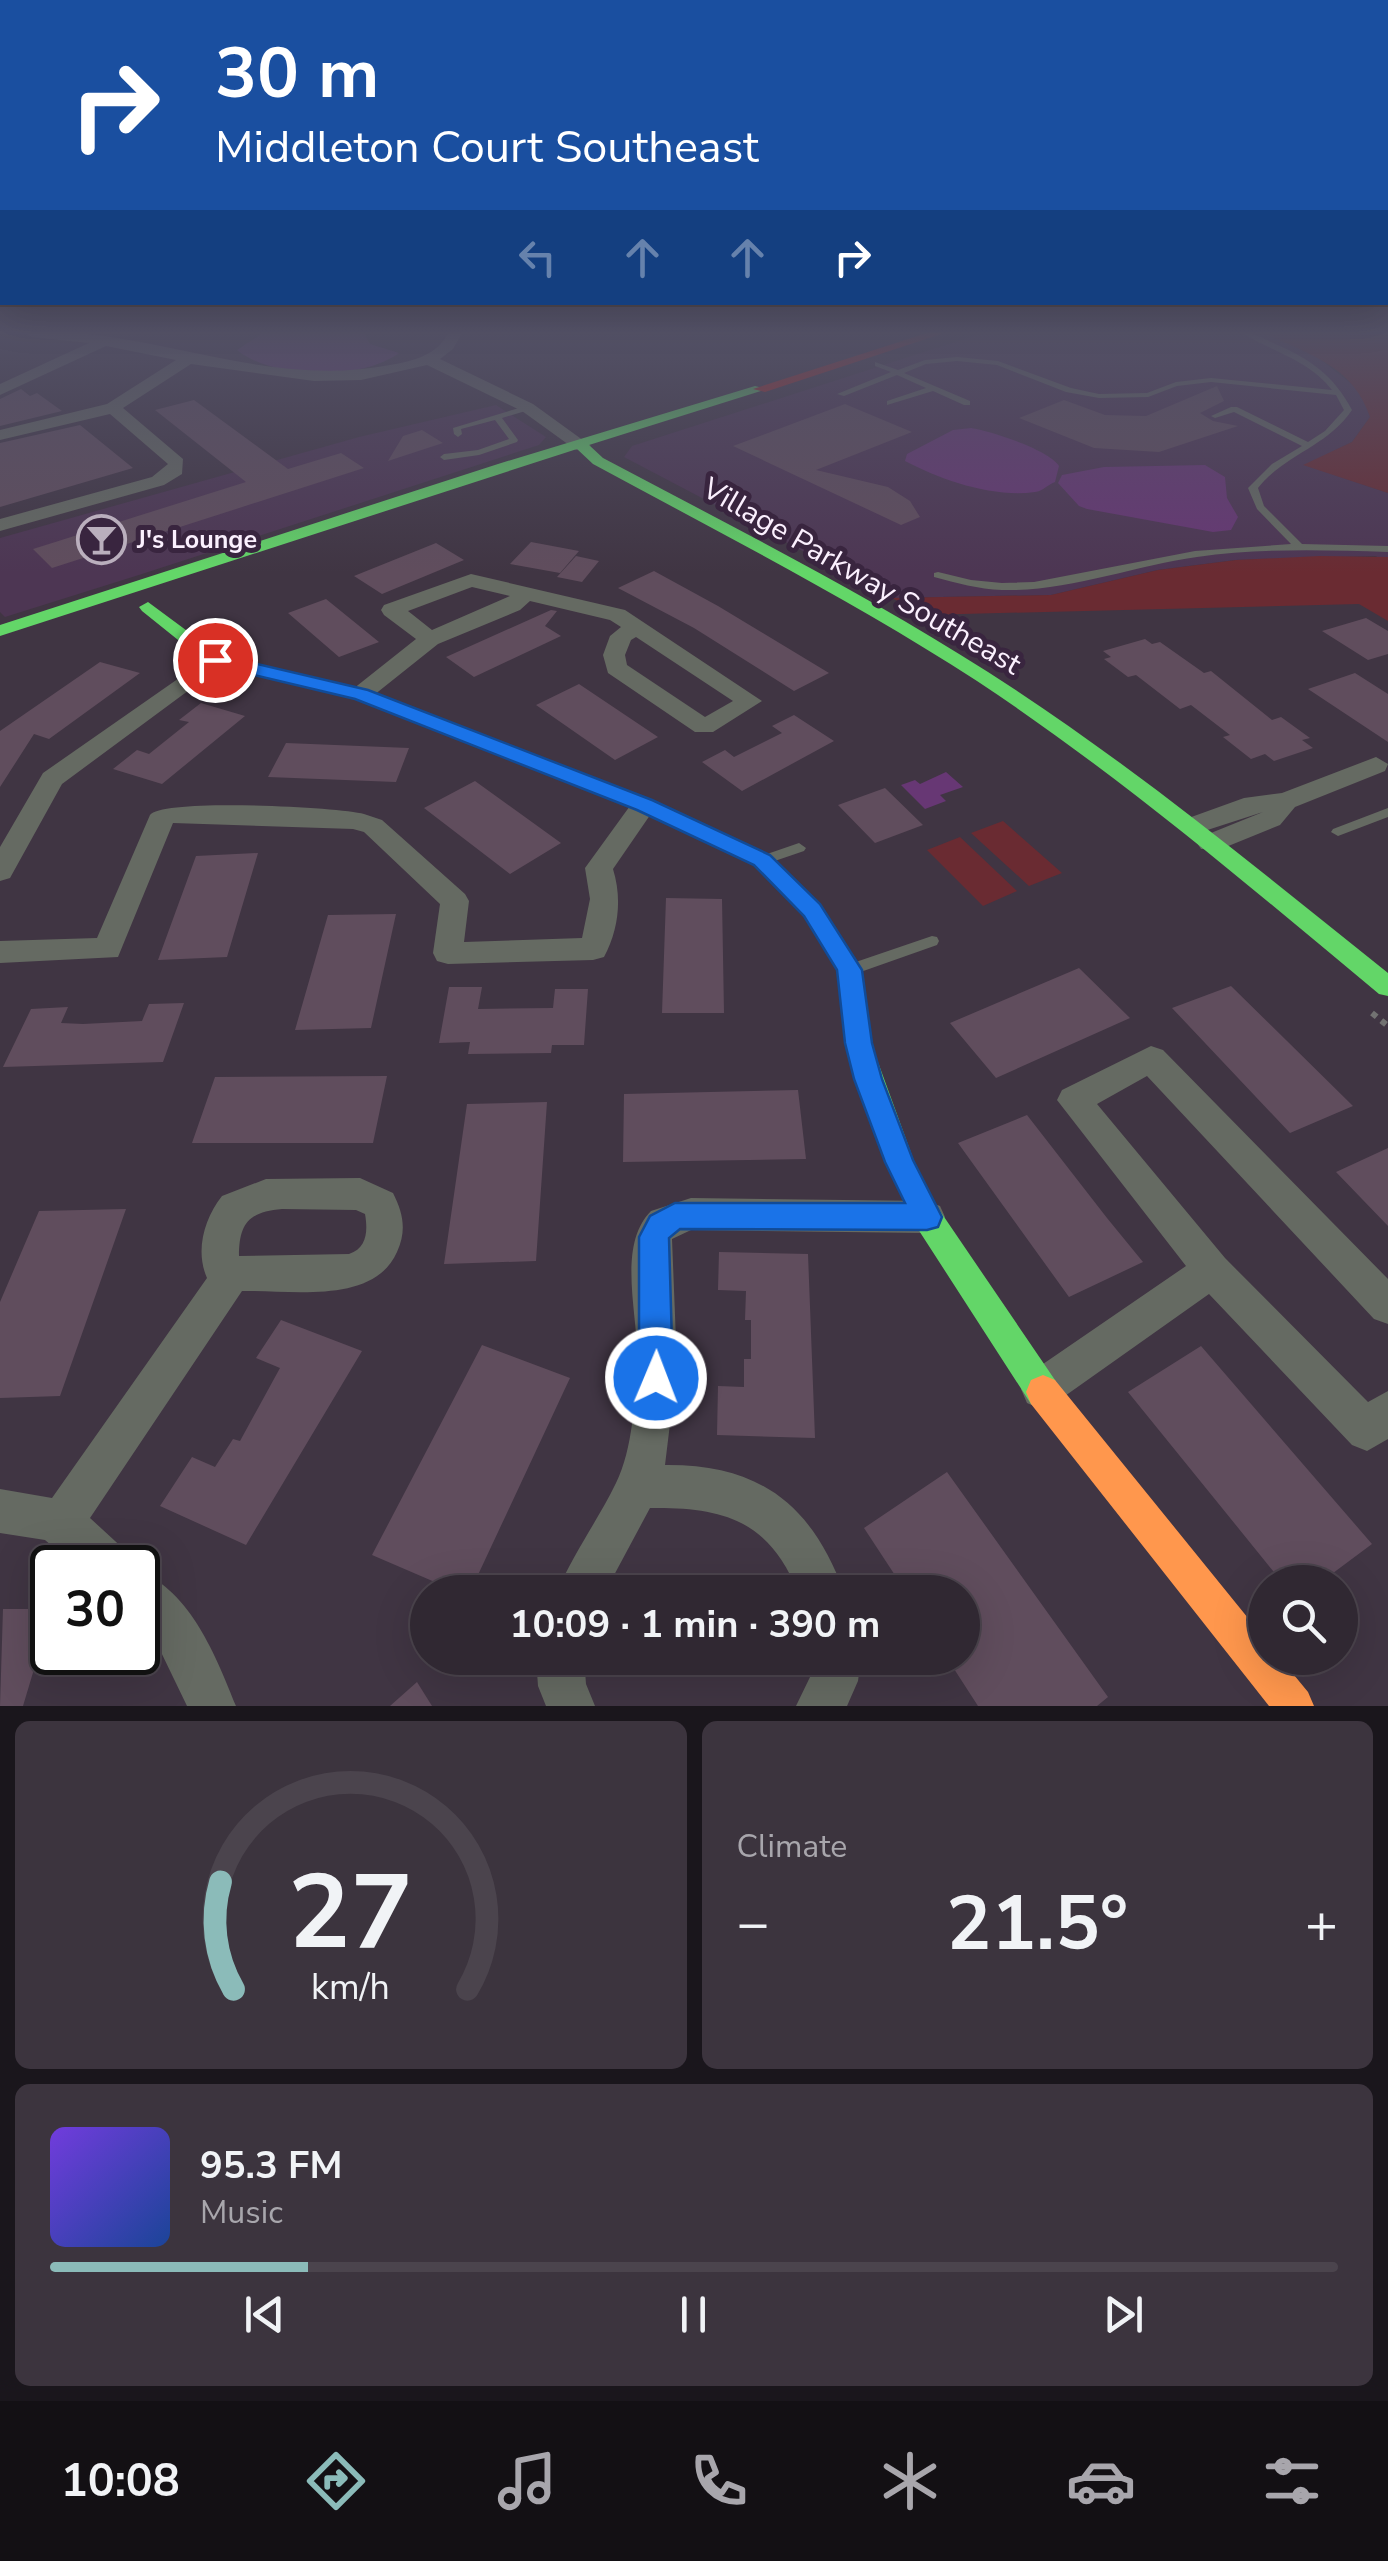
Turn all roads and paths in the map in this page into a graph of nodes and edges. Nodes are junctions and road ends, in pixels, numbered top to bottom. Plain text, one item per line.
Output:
1 (92, 413) edge
2 (118, 413) edge
3 (513, 413) edge
4 (535, 413) edge
5 (687, 413) edge
6 (1224, 413) edge
7 (1241, 413) edge
8 (1347, 413) edge
9 (1214, 416) dead end
10 (497, 417) junction
11 (0, 434) edge
12 (458, 434) dead end
13 (1307, 445) junction
14 (582, 446) junction
15 (480, 452) junction
16 (495, 453) junction
17 (444, 457) dead end
18 (0, 525) edge
19 (209, 532) dead end
20 (1299, 546) junction
21 (1388, 549) edge
22 (236, 554) junction
23 (938, 575) dead end
24 (526, 594) junction
25 (638, 628) junction
26 (0, 632) edge
27 (430, 639) junction
28 (215, 660) junction
29 (361, 694) junction
30 (1376, 765) dead end
31 (644, 805) junction
32 (1388, 812) edge
33 (1338, 832) dead end
34 (1201, 835) junction
35 (799, 848) dead end
36 (762, 860) junction
37 (0, 871) edge
38 (932, 941) dead end
39 (0, 952) edge
40 (850, 970) junction
41 (1388, 988) edge
42 (1361, 1004) dead end
43 (1388, 1026) edge
44 (927, 1217) junction
45 (1212, 1270) junction
46 (232, 1274) dead end
47 (1388, 1306) edge
48 (1041, 1389) junction
49 (1388, 1412) edge
50 (638, 1487) junction
51 (0, 1511) edge
52 (62, 1521) junction
53 (87, 1545) edge
54 (589, 1575) edge
55 (813, 1575) edge
56 (160, 1616) edge
57 (561, 1675) edge
58 (835, 1675) edge
59 (212, 1706) edge
60 (571, 1706) edge
61 (820, 1706) edge
62 (1294, 1706) edge

1 - 11 street
2 - 18 street
3 - 10 lane
4 - 14 street, Village Parkway Southeast
5 - 14 street
6 - 9 lane
7 - 13 lane
8 - 13 lane
10 - 12 lane
10 - 16 lane
13 - 20 lane
14 - 16 street
14 - 28 street
14 - 34 street, Village Parkway Southeast
15 - 16 lane
15 - 16 lane
15 - 17 lane
16 - 22 street
19 - 22 lane
20 - 21 lane
20 - 23 lane
22 - 26 street
24 - 25 street
24 - 27 street
24 - 27 street
25 - 25 street
27 - 29 street
28 - 29 street
28 - 37 street
29 - 31 street
30 - 34 street
31 - 36 street
31 - 39 street
32 - 33 lane
34 - 41 street, Village Parkway Southeast
35 - 36 lane
36 - 40 street
38 - 40 lane
40 - 44 street
42 - 43 path
44 - 48 street
44 - 50 street
45 - 47 street
45 - 48 street
45 - 49 street
46 - 52 street
48 - 62 street
50 - 54 street
50 - 55 street
51 - 52 street
52 - 53 street
56 - 59 street
57 - 60 street
58 - 61 street

